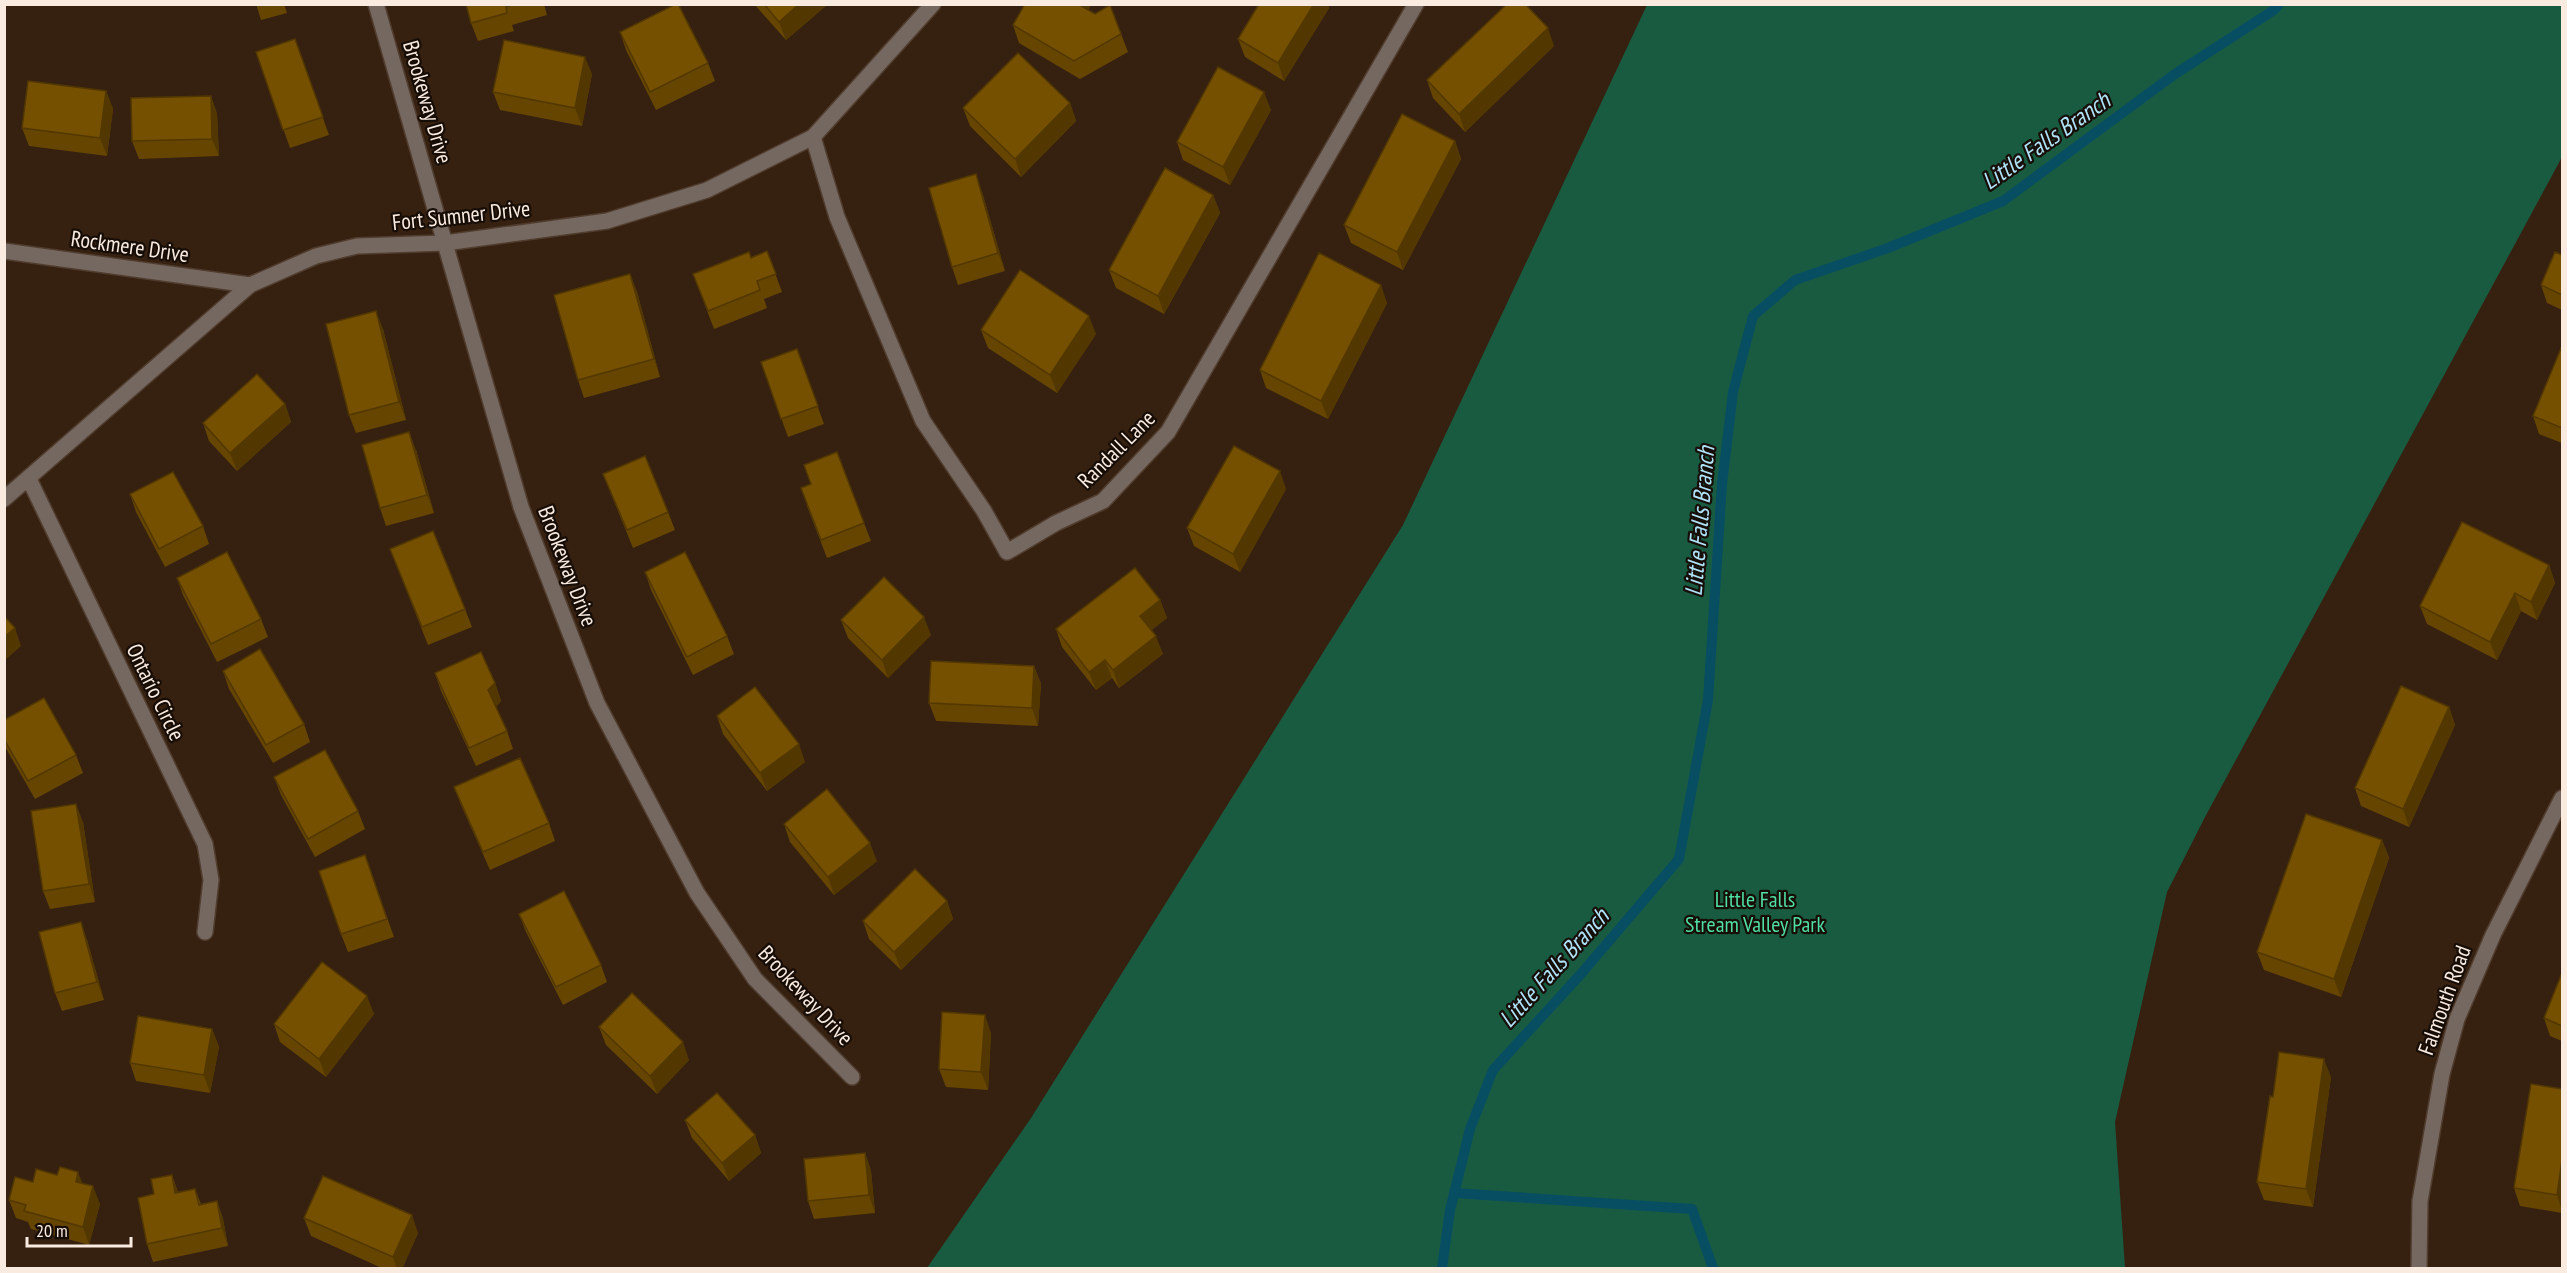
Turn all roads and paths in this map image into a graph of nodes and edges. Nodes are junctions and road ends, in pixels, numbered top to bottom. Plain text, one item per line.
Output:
1 (376, 4) edge
2 (933, 4) edge
3 (1416, 4) edge
4 (813, 137) junction
5 (445, 243) junction
6 (4, 250) edge
7 (250, 285) junction
8 (29, 479) junction
9 (4, 499) edge
10 (2562, 798) edge
11 (205, 932) dead end
12 (852, 1077) dead end
13 (2419, 1269) edge

1 - 5 street, Brookeway Drive
2 - 4 street, Fort Sumner Drive
3 - 4 street, Randall Lane
4 - 5 street, Fort Sumner Drive
5 - 7 street, Fort Sumner Drive
5 - 12 street, Brookeway Drive
6 - 7 street, Rockmere Drive
7 - 8 street, Fort Sumner Drive
8 - 9 street, Fort Sumner Drive
8 - 11 street, Ontario Circle
10 - 13 street, Falmouth Road

